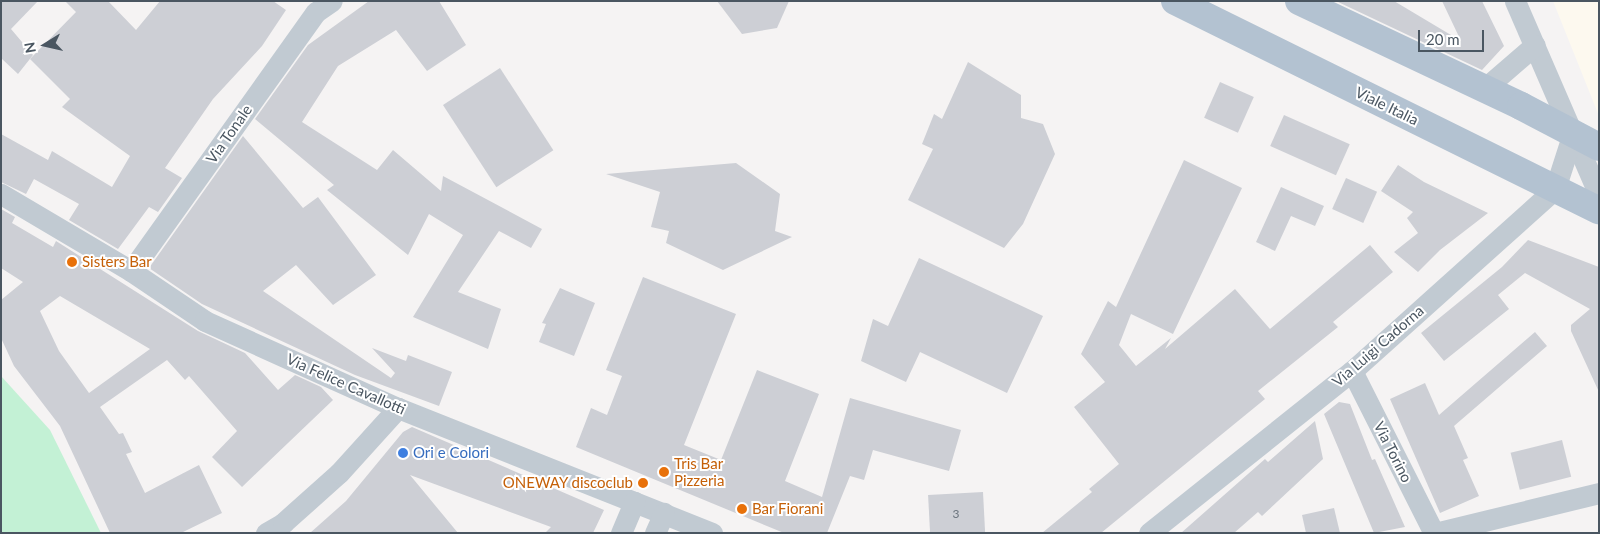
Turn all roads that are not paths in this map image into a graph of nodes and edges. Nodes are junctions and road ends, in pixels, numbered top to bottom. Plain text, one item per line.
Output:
1 (332, 1) edge
2 (1175, 1) edge
3 (1299, 1) edge
4 (1515, 1) edge
5 (1535, 45) junction
6 (1484, 89) junction
7 (1573, 133) junction
8 (1599, 147) edge
9 (1555, 189) junction
10 (1, 194) edge
11 (1599, 195) edge
12 (1599, 211) edge
13 (131, 271) junction
14 (1352, 371) junction
15 (398, 408) junction
16 (1599, 493) edge
17 (634, 502) junction
18 (664, 513) junction
19 (266, 533) edge
20 (621, 533) edge
21 (655, 533) edge
22 (712, 533) edge
23 (1149, 533) edge
24 (1435, 533) edge

1 - 13 street, Via Tonale
2 - 9 main road, Viale Italia
3 - 6 main road
4 - 5 street
5 - 6 street
5 - 7 street
6 - 7 main road
7 - 8 main road
7 - 9 street
7 - 11 street
9 - 12 main road, Viale Italia
9 - 14 street, Via Luigi Cadorna
10 - 13 street, Via Felice Cavallotti
13 - 15 street, Via Felice Cavallotti
14 - 23 street, Via Luigi Cadorna
14 - 24 street, Via Torino
15 - 17 street, Via Felice Cavallotti
15 - 19 street
16 - 24 street
17 - 18 street, Via Felice Cavallotti
17 - 20 street
18 - 21 street
18 - 22 street, Via Felice Cavallotti

